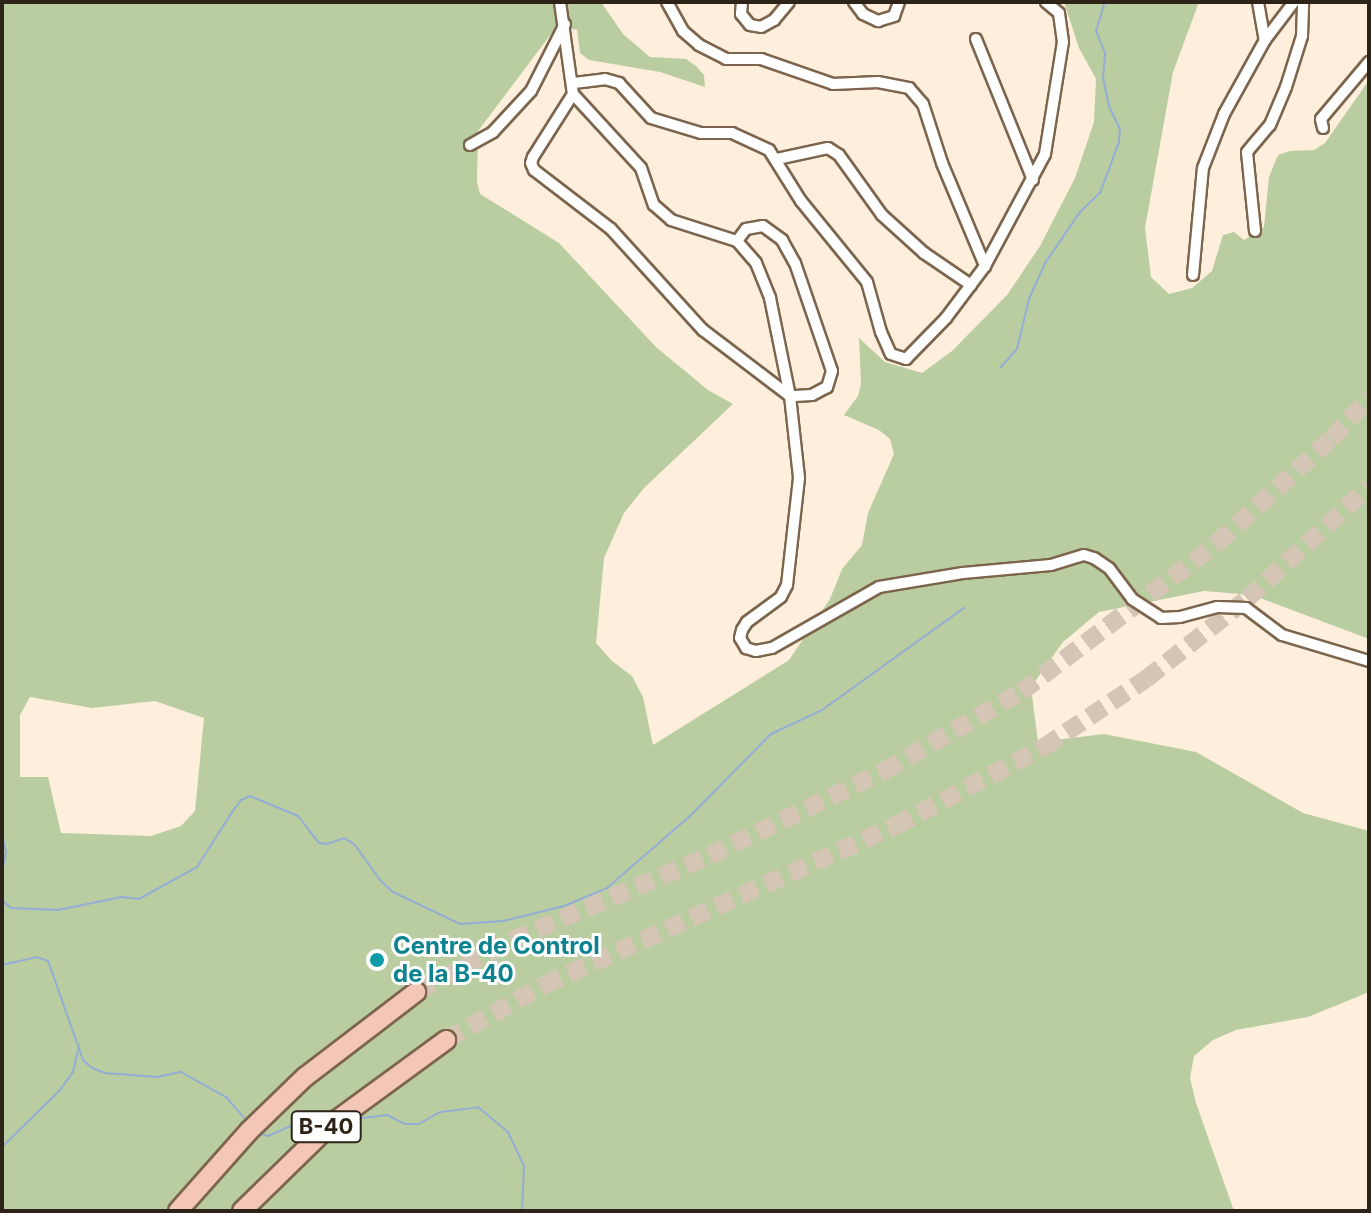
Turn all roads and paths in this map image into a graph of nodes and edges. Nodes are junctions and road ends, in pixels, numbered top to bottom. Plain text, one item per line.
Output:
1 (560, 2) edge
2 (742, 2) edge
3 (789, 2) edge
4 (854, 2) edge
5 (899, 2) edge
6 (1046, 2) edge
7 (1258, 2) edge
8 (1294, 2) edge
9 (1303, 2) edge
10 (669, 4) edge
11 (565, 24) junction
12 (976, 39) dead end
13 (1265, 40) junction
14 (1369, 62) edge
15 (573, 88) junction
16 (1323, 128) dead end
17 (470, 145) dead end
18 (777, 159) junction
19 (1033, 180) junction
20 (1255, 231) dead end
21 (737, 241) junction
22 (985, 266) junction
23 (1193, 275) dead end
24 (971, 285) junction
25 (790, 396) junction
26 (1369, 661) edge
27 (416, 992) tunnel mouth
28 (446, 1040) tunnel mouth
29 (246, 1206) edge
30 (178, 1211) edge

1 - 11 street
2 - 3 street
4 - 5 street
6 - 19 street
7 - 13 street
8 - 13 street
9 - 20 street
10 - 22 street
11 - 15 street
11 - 17 street
12 - 19 street
13 - 23 street
14 - 16 street
15 - 18 street
15 - 21 street
15 - 25 street
18 - 24 street
18 - 24 street
19 - 22 street
21 - 25 street
21 - 25 street
22 - 24 street
25 - 26 street
27 - 30 highway, B-40
28 - 29 highway, B-40

